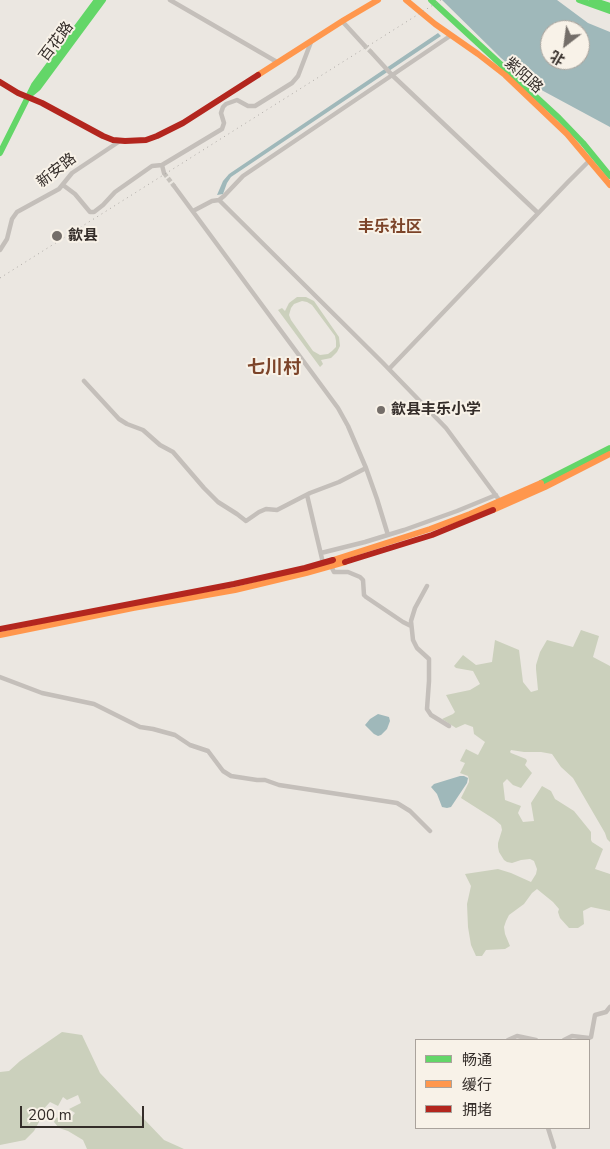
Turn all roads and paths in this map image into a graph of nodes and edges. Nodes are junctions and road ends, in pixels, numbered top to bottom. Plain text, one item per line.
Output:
1 (97, 0) edge
2 (103, 0) edge
3 (170, 0) edge
4 (378, 0) edge
5 (406, 0) edge
6 (431, 0) edge
7 (579, 0) edge
8 (592, 0) edge
9 (610, 6) edge
10 (610, 11) edge
11 (342, 21) junction
12 (450, 36) junction
13 (311, 41) junction
14 (364, 45) tunnel mouth
15 (371, 52) tunnel mouth
16 (277, 62) junction
17 (391, 74) junction
18 (0, 82) edge
19 (28, 97) junction
20 (120, 141) junction
21 (0, 154) edge
22 (590, 160) junction
23 (162, 164) junction
24 (164, 172) tunnel mouth
25 (610, 176) edge
26 (63, 185) junction
27 (610, 185) edge
28 (174, 186) tunnel mouth
29 (219, 200) junction
30 (193, 211) junction
31 (538, 213) junction
32 (0, 250) edge
33 (389, 369) junction
34 (84, 382) dead end
35 (610, 448) edge
36 (610, 454) edge
37 (366, 468) junction
38 (307, 495) junction
39 (496, 495) junction
40 (500, 501) junction
41 (388, 535) junction
42 (321, 553) junction
43 (323, 563) junction
44 (331, 566) junction
45 (427, 586) dead end
46 (411, 626) junction
47 (0, 629) edge
48 (0, 635) edge
49 (0, 676) edge
50 (449, 726) dead end
51 (430, 831) dead end
52 (610, 1007) edge
53 (510, 1039) edge
54 (532, 1039) edge
55 (566, 1039) edge
56 (548, 1129) edge
57 (554, 1148) dead end

1 - 19 main road, 百花路
2 - 19 main road, 百花路
3 - 16 street
4 - 11 main road
5 - 12 main road, 紫阳路
6 - 25 main road, 紫阳路
7 - 10 main road
8 - 9 main road
11 - 13 main road
11 - 14 street
12 - 17 street
12 - 22 main road, 紫阳路
13 - 16 main road
13 - 23 street
15 - 17 street
16 - 20 main road
17 - 29 street
17 - 31 street
18 - 19 main road
19 - 20 main road
19 - 21 main road, 百花路
20 - 26 street, 新安路
22 - 27 main road, 紫阳路
22 - 31 street
23 - 24 street
23 - 26 street
26 - 32 street, 新安路
28 - 30 street
29 - 30 street
29 - 33 street
30 - 37 street
31 - 33 street
33 - 39 street
34 - 38 street
35 - 40 main road
36 - 44 main road
37 - 38 street
37 - 41 street
38 - 42 street
39 - 40 street
39 - 41 street
40 - 43 main road
41 - 42 street
42 - 43 street
43 - 47 main road
44 - 46 street
44 - 48 main road
45 - 46 street
46 - 50 street
49 - 51 street
52 - 55 street
53 - 54 street
56 - 57 street

